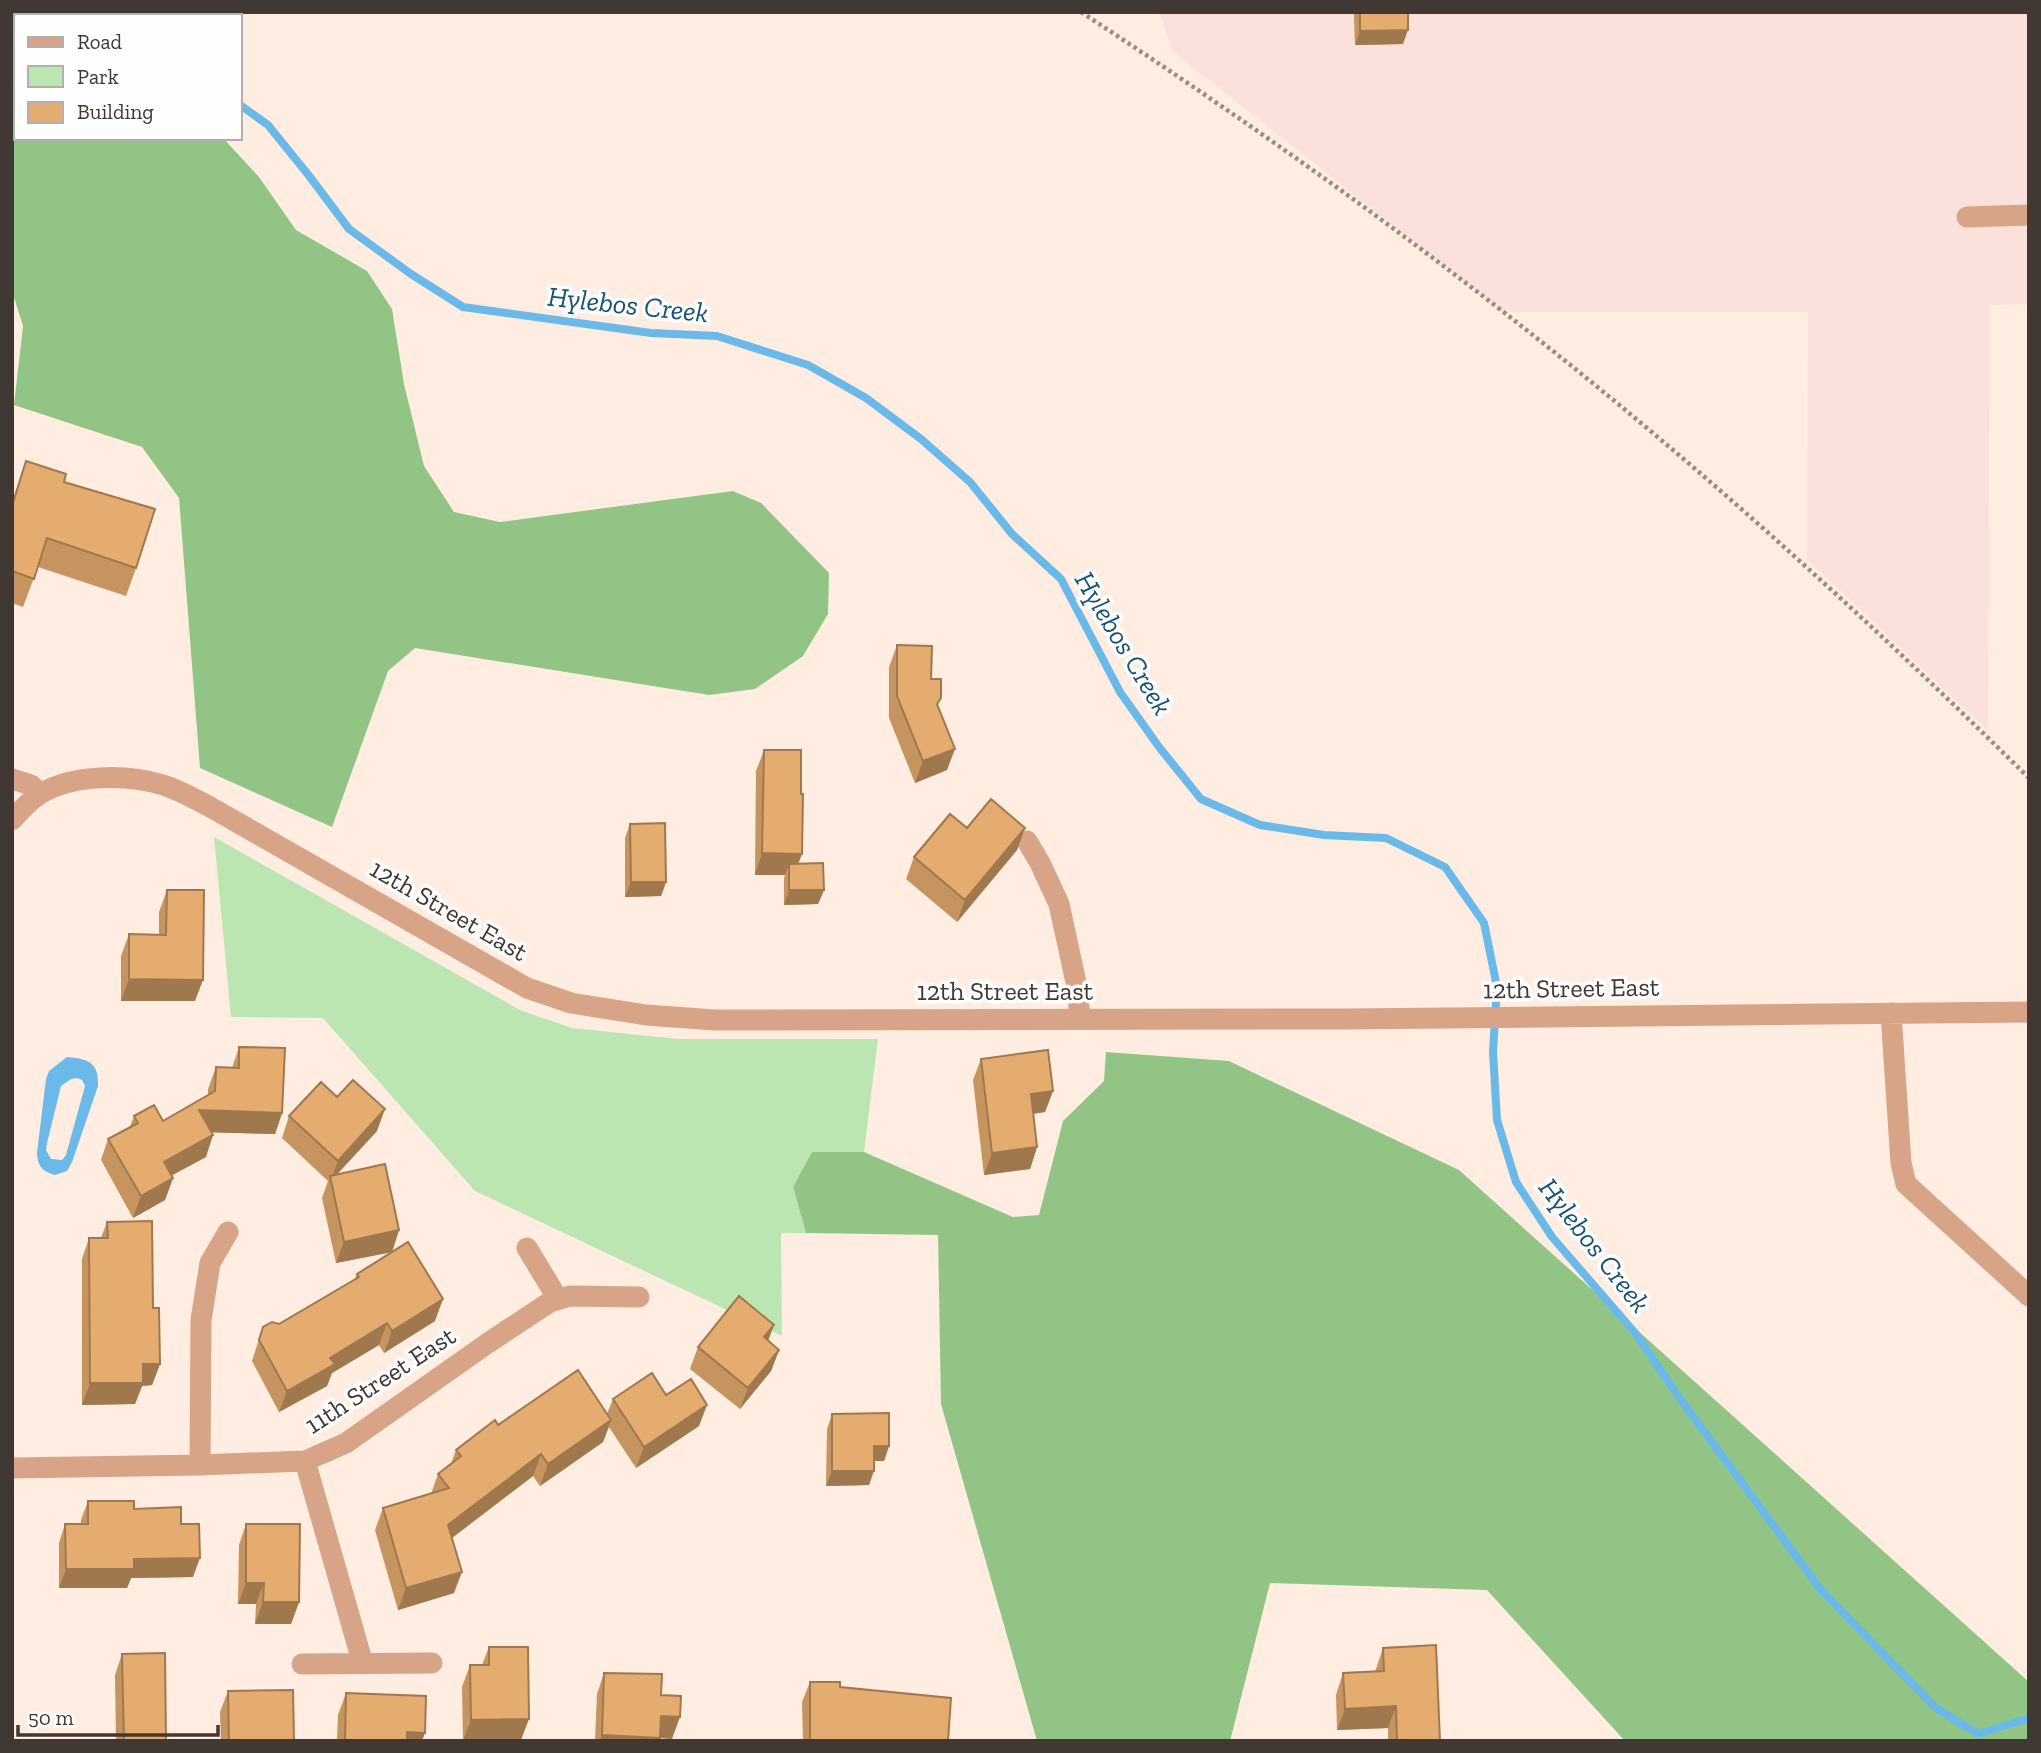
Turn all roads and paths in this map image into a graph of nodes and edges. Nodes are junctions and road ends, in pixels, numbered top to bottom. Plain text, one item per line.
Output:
1 (1081, 12) edge
2 (2029, 215) edge
3 (1967, 216) dead end
4 (2029, 778) edge
5 (12, 779) edge
6 (26, 807) edge
7 (1027, 841) dead end
8 (2029, 1012) edge
9 (1891, 1013) junction
10 (1080, 1018) junction
11 (228, 1232) dead end
12 (527, 1248) dead end
13 (2029, 1296) edge
14 (639, 1297) dead end
15 (558, 1300) junction
16 (306, 1461) junction
17 (200, 1465) junction
18 (12, 1468) edge
19 (432, 1663) dead end
20 (302, 1664) dead end
21 (363, 1664) junction

1 - 4 path
2 - 3 street
5 - 6 street, 12th Street East
6 - 10 street, 12th Street East
7 - 10 street
8 - 9 street, 12th Street East
9 - 10 street, 12th Street East
9 - 13 street
11 - 17 street
12 - 15 street
14 - 15 street, 11th Street East
15 - 16 street, 11th Street East
16 - 17 street, 11th Street East
16 - 21 street
17 - 18 street, 11th Street East
19 - 21 street
20 - 21 street

